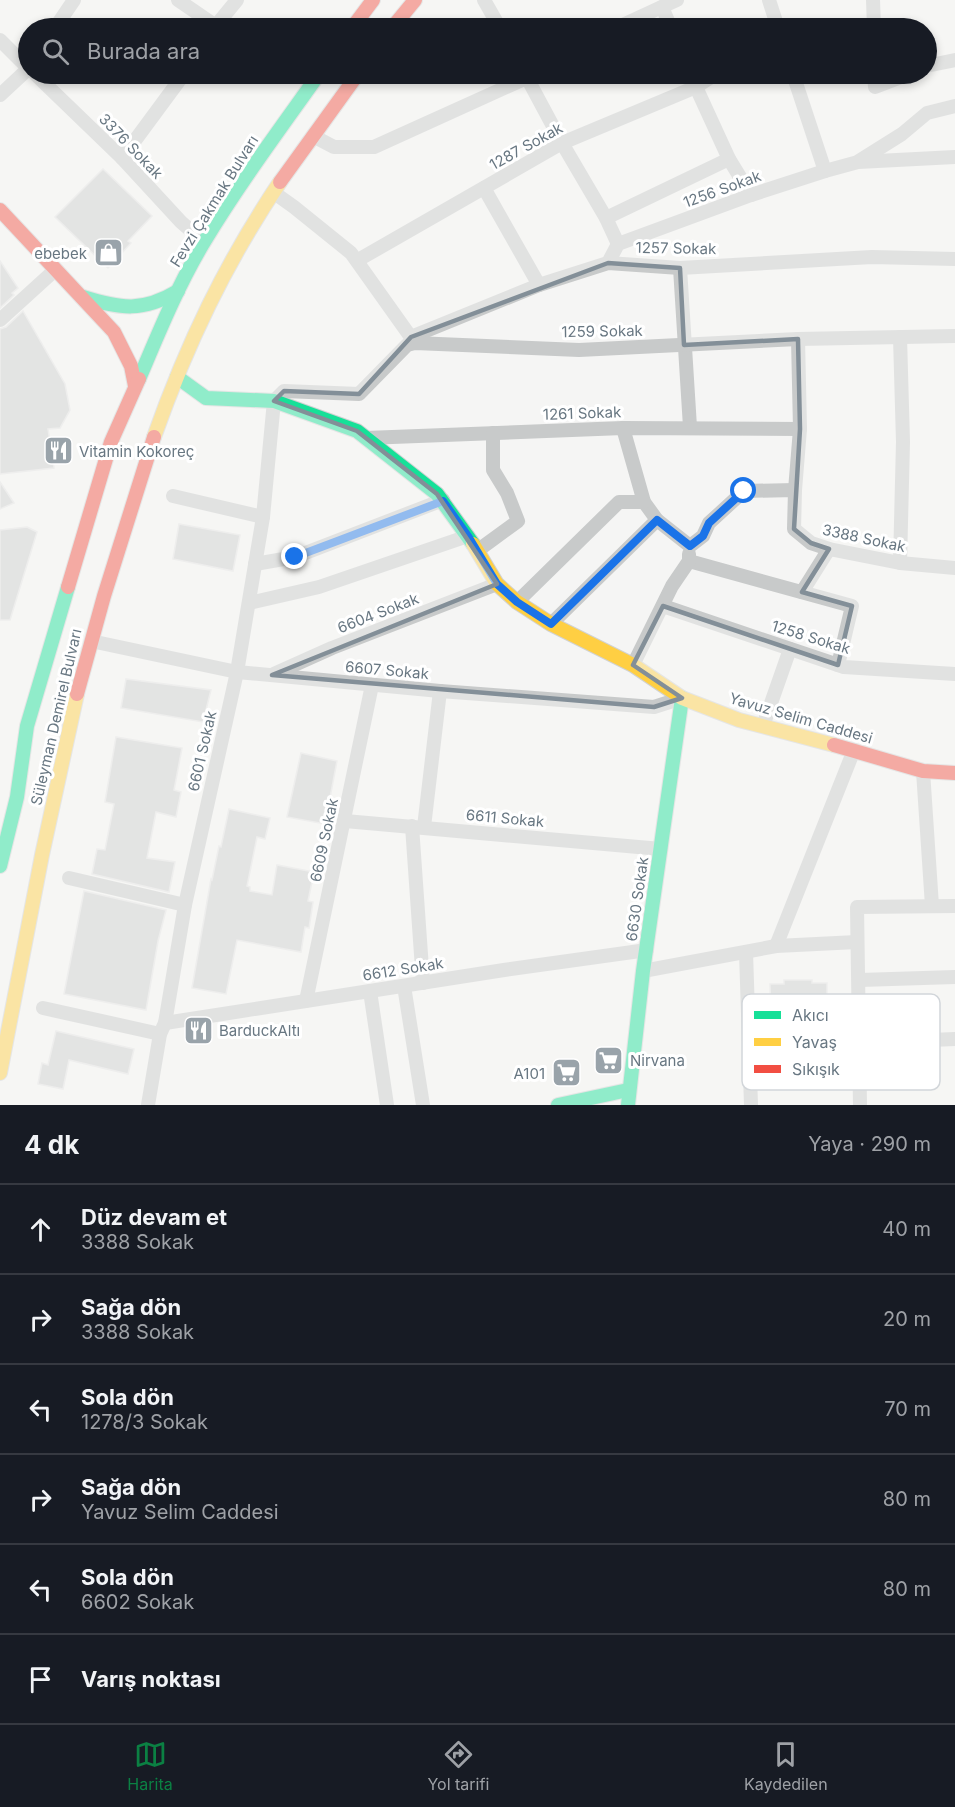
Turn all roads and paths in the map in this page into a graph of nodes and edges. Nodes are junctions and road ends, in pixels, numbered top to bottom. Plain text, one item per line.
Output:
1 (74, 0) edge
2 (178, 0) edge
3 (237, 0) edge
4 (372, 0) edge
5 (415, 0) edge
6 (484, 0) edge
7 (677, 0) edge
8 (769, 0) edge
9 (873, 0) edge
10 (662, 6) junction
11 (62, 18) edge
12 (203, 18) edge
13 (222, 18) edge
14 (359, 18) edge
15 (400, 18) edge
16 (494, 18) edge
17 (637, 18) edge
18 (667, 18) edge
19 (775, 18) edge
20 (873, 18) edge
21 (0, 40) edge
22 (18, 58) edge
23 (955, 60) edge
24 (937, 64) edge
25 (18, 78) edge
26 (44, 84) edge
27 (177, 84) edge
28 (313, 84) edge
29 (351, 84) edge
30 (510, 84) edge
31 (533, 84) edge
32 (695, 84) edge
33 (701, 84) edge
34 (796, 84) edge
35 (696, 87) junction
36 (0, 95) edge
37 (955, 106) edge
38 (313, 136) junction
39 (562, 143) junction
40 (955, 157) edge
41 (122, 158) junction
42 (729, 159) junction
43 (858, 162) junction
44 (825, 171) junction
45 (484, 188) junction
46 (273, 192) junction
47 (751, 195) junction
48 (0, 210) edge
49 (606, 218) junction
50 (204, 242) junction
51 (618, 244) junction
52 (955, 259) edge
53 (358, 260) junction
54 (608, 262) junction
55 (681, 268) junction
56 (55, 270) junction
57 (539, 285) junction
58 (178, 291) junction
59 (78, 295) junction
60 (0, 320) edge
61 (955, 336) edge
62 (900, 338) junction
63 (798, 339) junction
64 (413, 340) junction
65 (684, 345) junction
66 (177, 377) junction
67 (135, 386) junction
68 (274, 401) junction
69 (690, 427) junction
70 (623, 428) junction
71 (800, 429) junction
72 (493, 433) junction
73 (366, 438) junction
74 (795, 490) junction
75 (173, 496) dead end
76 (443, 501) junction
77 (644, 502) junction
78 (263, 517) junction
79 (657, 520) junction
80 (468, 536) junction
81 (690, 546) junction
82 (829, 549) junction
83 (477, 551) junction
84 (689, 561) junction
85 (900, 563) junction
86 (255, 564) junction
87 (955, 568) edge
88 (497, 584) junction
89 (802, 592) junction
90 (517, 602) junction
91 (249, 603) junction
92 (663, 606) junction
93 (551, 624) junction
94 (91, 641) junction
95 (790, 649) junction
96 (633, 665) junction
97 (838, 665) junction
98 (237, 672) junction
99 (955, 674) edge
100 (272, 675) junction
101 (372, 685) junction
102 (440, 691) junction
103 (682, 698) junction
104 (763, 726) junction
105 (854, 750) junction
106 (923, 771) junction
107 (955, 773) edge
108 (345, 821) junction
109 (418, 826) junction
110 (3, 832) edge
111 (661, 849) junction
112 (0, 867) edge
113 (69, 878) dead end
114 (185, 904) junction
115 (932, 906) junction
116 (955, 906) edge
117 (857, 942) junction
118 (776, 946) junction
119 (647, 950) junction
120 (746, 952) junction
121 (643, 971) junction
122 (955, 977) edge
123 (860, 980) junction
124 (423, 983) junction
125 (404, 986) junction
126 (370, 991) junction
127 (747, 994) edge
128 (860, 994) edge
129 (306, 1001) junction
130 (43, 1008) dead end
131 (162, 1029) junction
132 (955, 1039) edge
133 (940, 1040) edge
134 (0, 1073) edge
135 (628, 1090) junction
136 (751, 1090) edge
137 (148, 1105) edge
138 (387, 1105) edge
139 (423, 1105) edge
140 (558, 1105) edge
141 (628, 1105) edge
142 (751, 1105) edge

1 - 11 street
2 - 12 street
3 - 13 street
4 - 14 main road
5 - 15 main road
6 - 16 street
7 - 10 street
8 - 19 street
9 - 20 street
10 - 17 street
10 - 18 street
21 - 22 street
23 - 24 street
25 - 36 street
26 - 41 street, 3376 Sokak
27 - 41 street
28 - 50 main road, Fevzi Çakmak Bulvarı
29 - 38 main road
30 - 38 street
31 - 39 street
32 - 35 street
33 - 35 street, 1287 Sokak
34 - 44 street
35 - 39 street, 1287 Sokak
35 - 42 street
37 - 43 street, 1256 Sokak
38 - 46 main road
39 - 45 street, 1287 Sokak
39 - 49 street
40 - 43 street, 1256 Sokak
41 - 50 street, 3376 Sokak
42 - 47 street
42 - 49 street
43 - 44 street, 1256 Sokak
44 - 47 street, 1256 Sokak
45 - 53 street, 1287 Sokak
45 - 57 street
46 - 53 street
46 - 66 main road
47 - 51 street, 1256 Sokak
48 - 56 main road
49 - 51 street
50 - 58 main road, Fevzi Çakmak Bulvarı
51 - 54 street
52 - 55 street, 1257 Sokak
53 - 64 street
54 - 55 street, 1257 Sokak
54 - 57 street, 1257 Sokak
55 - 65 street
56 - 59 main road
56 - 60 street
57 - 64 street, 1257 Sokak
58 - 59 main road
58 - 67 main road, Fevzi Çakmak Bulvarı
59 - 67 main road
61 - 62 street, 1259 Sokak
62 - 63 street, 1259 Sokak
62 - 85 street
63 - 65 street, 1259 Sokak
63 - 71 street
64 - 65 street, 1259 Sokak
64 - 68 street
65 - 69 street
66 - 68 main road, Yavuz Selim Caddesi
66 - 94 main road, Süleyman Demirel Bulvarı
67 - 110 main road, Süleyman Demirel Bulvarı
68 - 73 main road, Yavuz Selim Caddesi
68 - 78 street, 6601 Sokak
69 - 70 street, 1261 Sokak
69 - 71 street, 1261 Sokak
70 - 72 street, 1261 Sokak
70 - 77 street
71 - 74 street
72 - 73 street, 1261 Sokak
72 - 83 street
73 - 76 main road, Yavuz Selim Caddesi
74 - 81 street
74 - 82 street, 3388 Sokak
75 - 78 street
76 - 80 main road, Yavuz Selim Caddesi
76 - 86 street
77 - 79 street
77 - 90 street
78 - 86 street, 6601 Sokak
79 - 81 street
79 - 93 street
80 - 83 main road, Yavuz Selim Caddesi
80 - 91 street
81 - 84 street
82 - 85 street, 3388 Sokak
82 - 89 street
83 - 88 main road, Yavuz Selim Caddesi
84 - 89 street
84 - 92 street
85 - 87 street, 3388 Sokak
86 - 91 street, 6601 Sokak
88 - 90 main road, Yavuz Selim Caddesi
88 - 100 street, 6604 Sokak
89 - 97 street
90 - 93 main road, Yavuz Selim Caddesi
91 - 98 street, 6601 Sokak
92 - 95 street, 1258 Sokak
92 - 96 street
93 - 96 main road, Yavuz Selim Caddesi
94 - 98 street, 6607 Sokak
94 - 134 main road, Süleyman Demirel Bulvarı
95 - 97 street, 1258 Sokak
95 - 104 street
96 - 103 main road, Yavuz Selim Caddesi
97 - 99 street, 1258 Sokak
98 - 100 street, 6607 Sokak
98 - 114 street, 6601 Sokak
100 - 101 street, 6607 Sokak
101 - 102 street, 6607 Sokak
101 - 108 street, 6609 Sokak
102 - 103 street, 6607 Sokak
102 - 109 street
103 - 104 main road, Yavuz Selim Caddesi
103 - 111 main road, 6630 Sokak
104 - 105 main road, Yavuz Selim Caddesi
105 - 106 main road, Yavuz Selim Caddesi
105 - 118 street
106 - 107 main road, Yavuz Selim Caddesi
106 - 115 street
108 - 109 street, 6611 Sokak
108 - 129 street, 6609 Sokak
109 - 111 street, 6611 Sokak
109 - 124 street
110 - 112 main road, Süleyman Demirel Bulvarı
111 - 119 main road, 6630 Sokak
113 - 114 street
114 - 131 street, 6601 Sokak
115 - 116 street
115 - 117 street
117 - 118 street
117 - 123 street
118 - 120 street
119 - 121 main road, 6630 Sokak
119 - 124 street, 6612 Sokak
120 - 121 street
120 - 127 street
121 - 135 main road, 6630 Sokak
122 - 123 street
123 - 128 street
124 - 125 street, 6612 Sokak
125 - 126 street, 6612 Sokak
125 - 139 street
126 - 129 street, 6612 Sokak
126 - 138 street
129 - 131 street, 6612 Sokak
130 - 131 street
131 - 137 street, 6601 Sokak
132 - 133 street
135 - 140 main road
135 - 141 main road, 6630 Sokak
136 - 142 street

